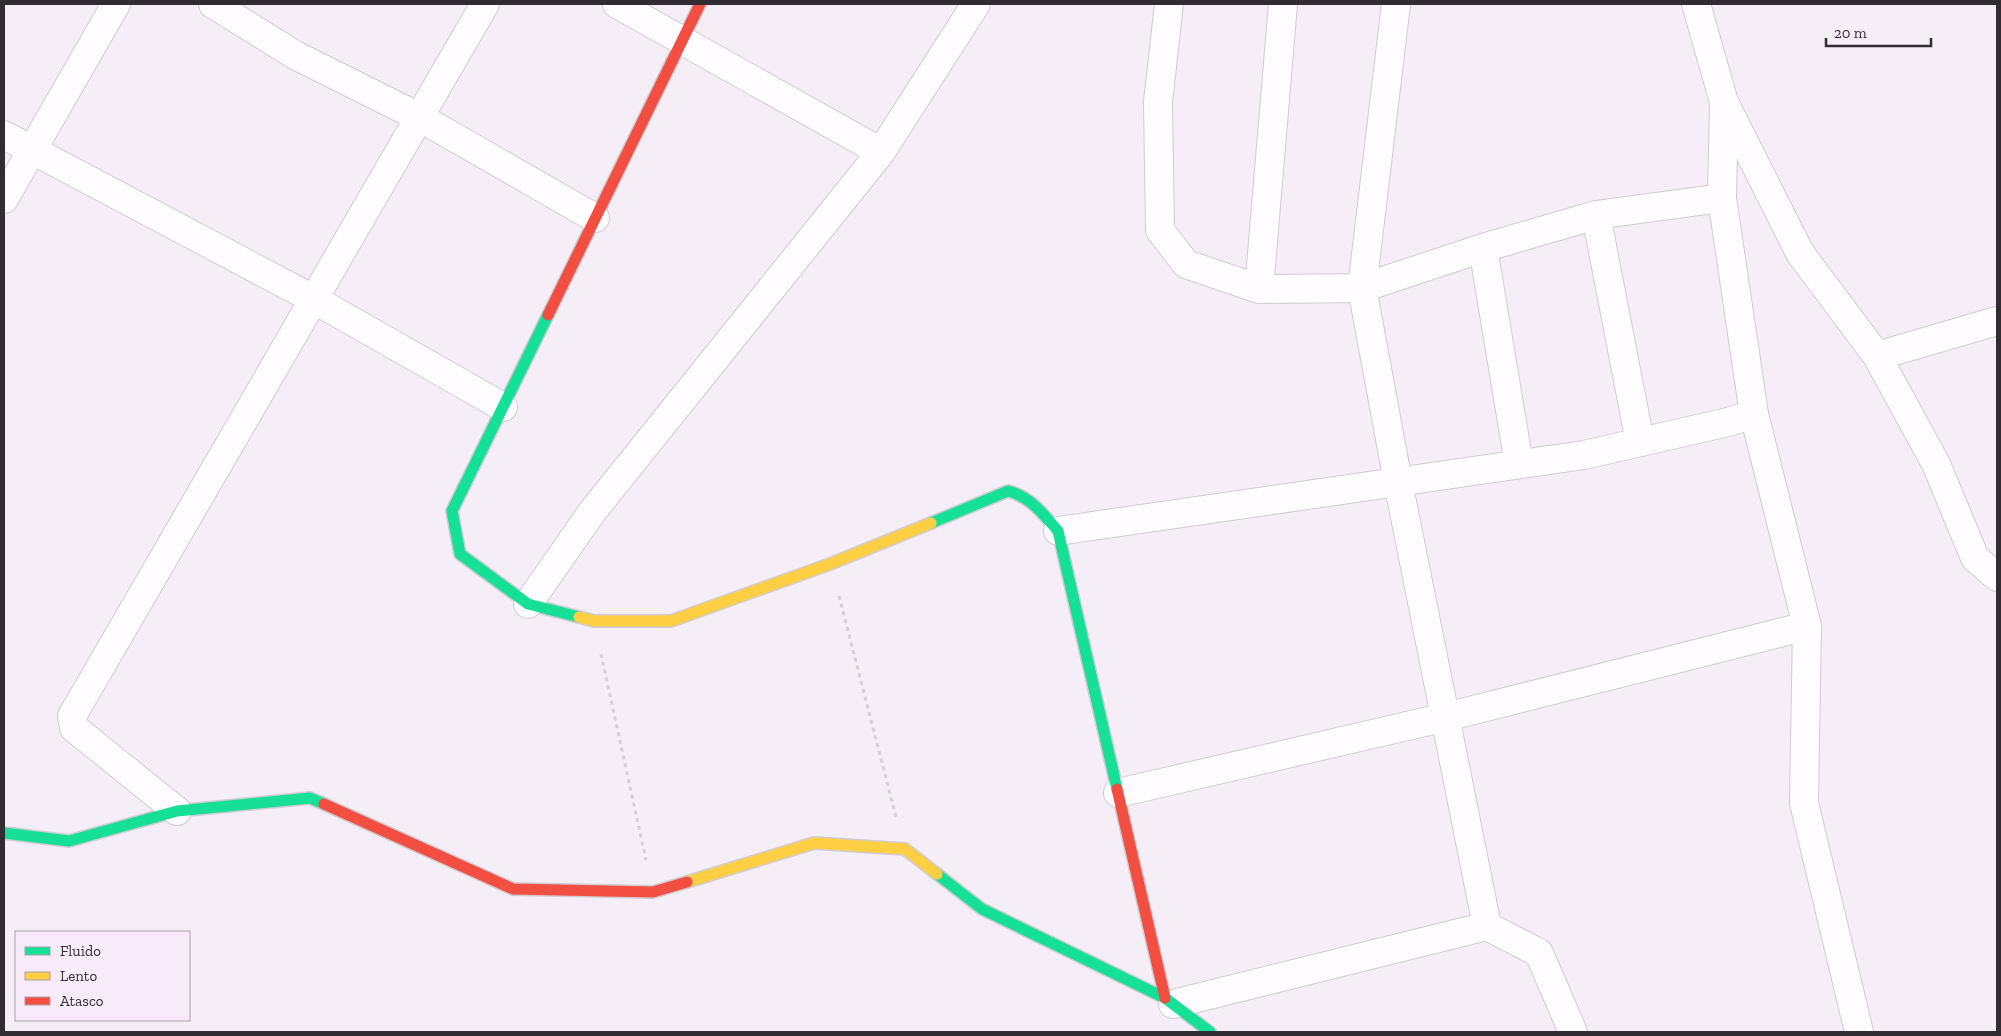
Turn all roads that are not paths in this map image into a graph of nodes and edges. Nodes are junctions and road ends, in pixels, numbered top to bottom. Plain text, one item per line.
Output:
1 (116, 4) edge
2 (213, 4) edge
3 (485, 4) edge
4 (617, 4) edge
5 (700, 4) edge
6 (976, 4) edge
7 (1169, 4) edge
8 (1283, 4) edge
9 (1396, 4) edge
10 (1696, 4) edge
11 (681, 40) junction
12 (1724, 102) junction
13 (419, 117) junction
14 (4, 135) edge
15 (32, 149) junction
16 (881, 152) junction
17 (1722, 198) junction
18 (4, 199) edge
19 (1596, 215) junction
20 (596, 218) junction
21 (1483, 248) junction
22 (1362, 288) junction
23 (1259, 289) junction
24 (314, 300) junction
25 (1997, 320) edge
26 (1877, 356) junction
27 (503, 407) junction
28 (1754, 414) junction
29 (1640, 442) junction
30 (1519, 464) junction
31 (1398, 482) junction
32 (1058, 531) junction
33 (1997, 577) edge
34 (528, 604) junction
35 (1807, 626) junction
36 (1446, 717) junction
37 (1118, 793) junction
38 (177, 811) junction
39 (4, 833) edge
40 (1487, 926) junction
41 (1169, 1001) junction
42 (1210, 1032) edge
43 (1573, 1032) edge
44 (1859, 1032) edge

1 - 15 street
2 - 13 street
3 - 13 street
4 - 11 street
5 - 11 street
6 - 16 street
7 - 23 street
8 - 23 street
9 - 22 street
10 - 12 street
11 - 16 street
11 - 20 street
12 - 17 street
12 - 26 street
13 - 20 street
13 - 24 street
14 - 15 street
15 - 18 street
15 - 24 street
16 - 34 street
17 - 19 street
17 - 28 street
19 - 21 street
19 - 29 street
20 - 27 street
21 - 22 street
21 - 30 street
22 - 23 street
22 - 31 street
24 - 27 street
24 - 38 street
25 - 26 street
26 - 33 street
27 - 34 street
28 - 29 street
28 - 35 street
29 - 30 street
30 - 31 street
31 - 32 street
31 - 36 street
32 - 34 street
32 - 37 street
35 - 36 street
35 - 44 street
36 - 37 street
36 - 40 street
37 - 41 street
38 - 39 street
38 - 41 street
40 - 41 street
40 - 43 street
41 - 42 street

